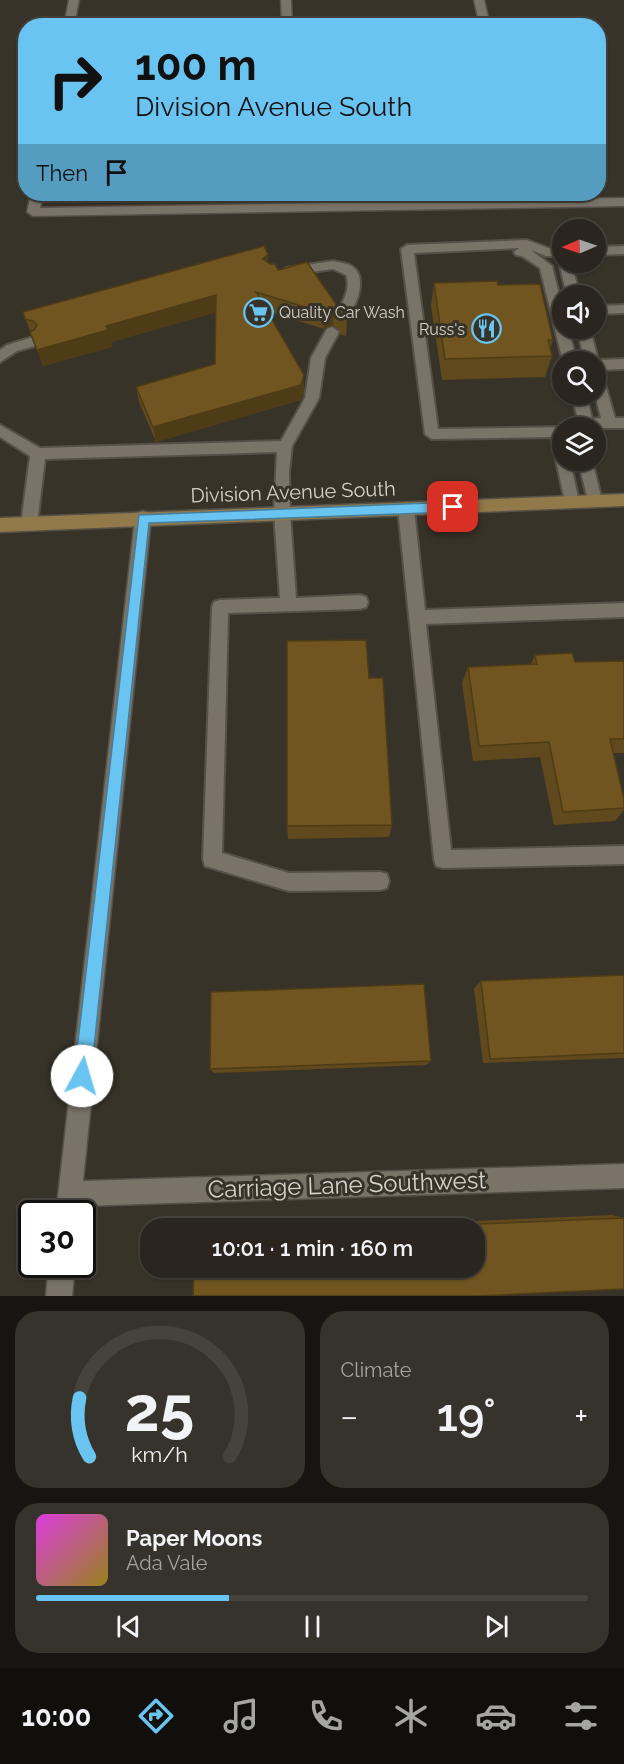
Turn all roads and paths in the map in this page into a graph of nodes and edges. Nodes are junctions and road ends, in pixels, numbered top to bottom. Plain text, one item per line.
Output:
1 (74, 0) edge
2 (286, 0) edge
3 (479, 0) edge
4 (71, 18) edge
5 (287, 18) edge
6 (483, 18) edge
7 (35, 201) edge
8 (294, 201) edge
9 (458, 201) edge
10 (600, 201) edge
11 (624, 202) edge
12 (294, 208) junction
13 (624, 250) edge
14 (606, 251) edge
15 (552, 253) edge
16 (408, 257) junction
17 (281, 273) edge
18 (552, 285) edge
19 (624, 309) edge
20 (606, 310) edge
21 (343, 313) edge
22 (332, 332) dead end
23 (33, 342) edge
24 (6, 345) edge
25 (0, 357) edge
26 (624, 364) edge
27 (606, 365) edge
28 (606, 397) edge
29 (617, 423) edge
30 (0, 430) edge
31 (552, 431) edge
32 (285, 446) junction
33 (38, 454) junction
34 (565, 471) edge
35 (588, 471) edge
36 (624, 500) edge
37 (595, 501) junction
38 (572, 502) junction
39 (406, 508) junction
40 (282, 513) junction
41 (143, 518) junction
42 (29, 524) junction
43 (0, 525) edge
44 (360, 602) dead end
45 (288, 604) junction
46 (624, 610) edge
47 (417, 617) junction
48 (624, 855) edge
49 (380, 881) dead end
50 (624, 1176) edge
51 (69, 1200) edge
52 (96, 1203) edge
53 (61, 1278) edge
54 (59, 1296) edge

1 - 4 street
2 - 5 street
3 - 6 street
7 - 12 street
8 - 12 street
9 - 12 street
10 - 11 street
13 - 14 lane
15 - 16 lane
16 - 18 lane
16 - 31 lane
17 - 21 lane
19 - 20 lane
22 - 32 lane
23 - 24 lane
24 - 25 lane
26 - 27 lane
28 - 29 lane
30 - 33 lane
32 - 33 lane
32 - 40 lane
33 - 42 lane
34 - 38 lane
35 - 37 lane
36 - 37 main road, Division Avenue South
37 - 38 main road, Division Avenue South
38 - 39 main road, Division Avenue South
39 - 40 main road, Division Avenue South
39 - 47 lane
40 - 41 main road, Division Avenue South
40 - 45 lane
41 - 42 main road, Division Avenue South
41 - 51 street, Carriage Lane Southwest
42 - 43 main road, Division Avenue South
44 - 45 lane
45 - 49 lane
46 - 47 lane
47 - 48 lane
50 - 52 street, Carriage Lane Southwest
53 - 54 street

